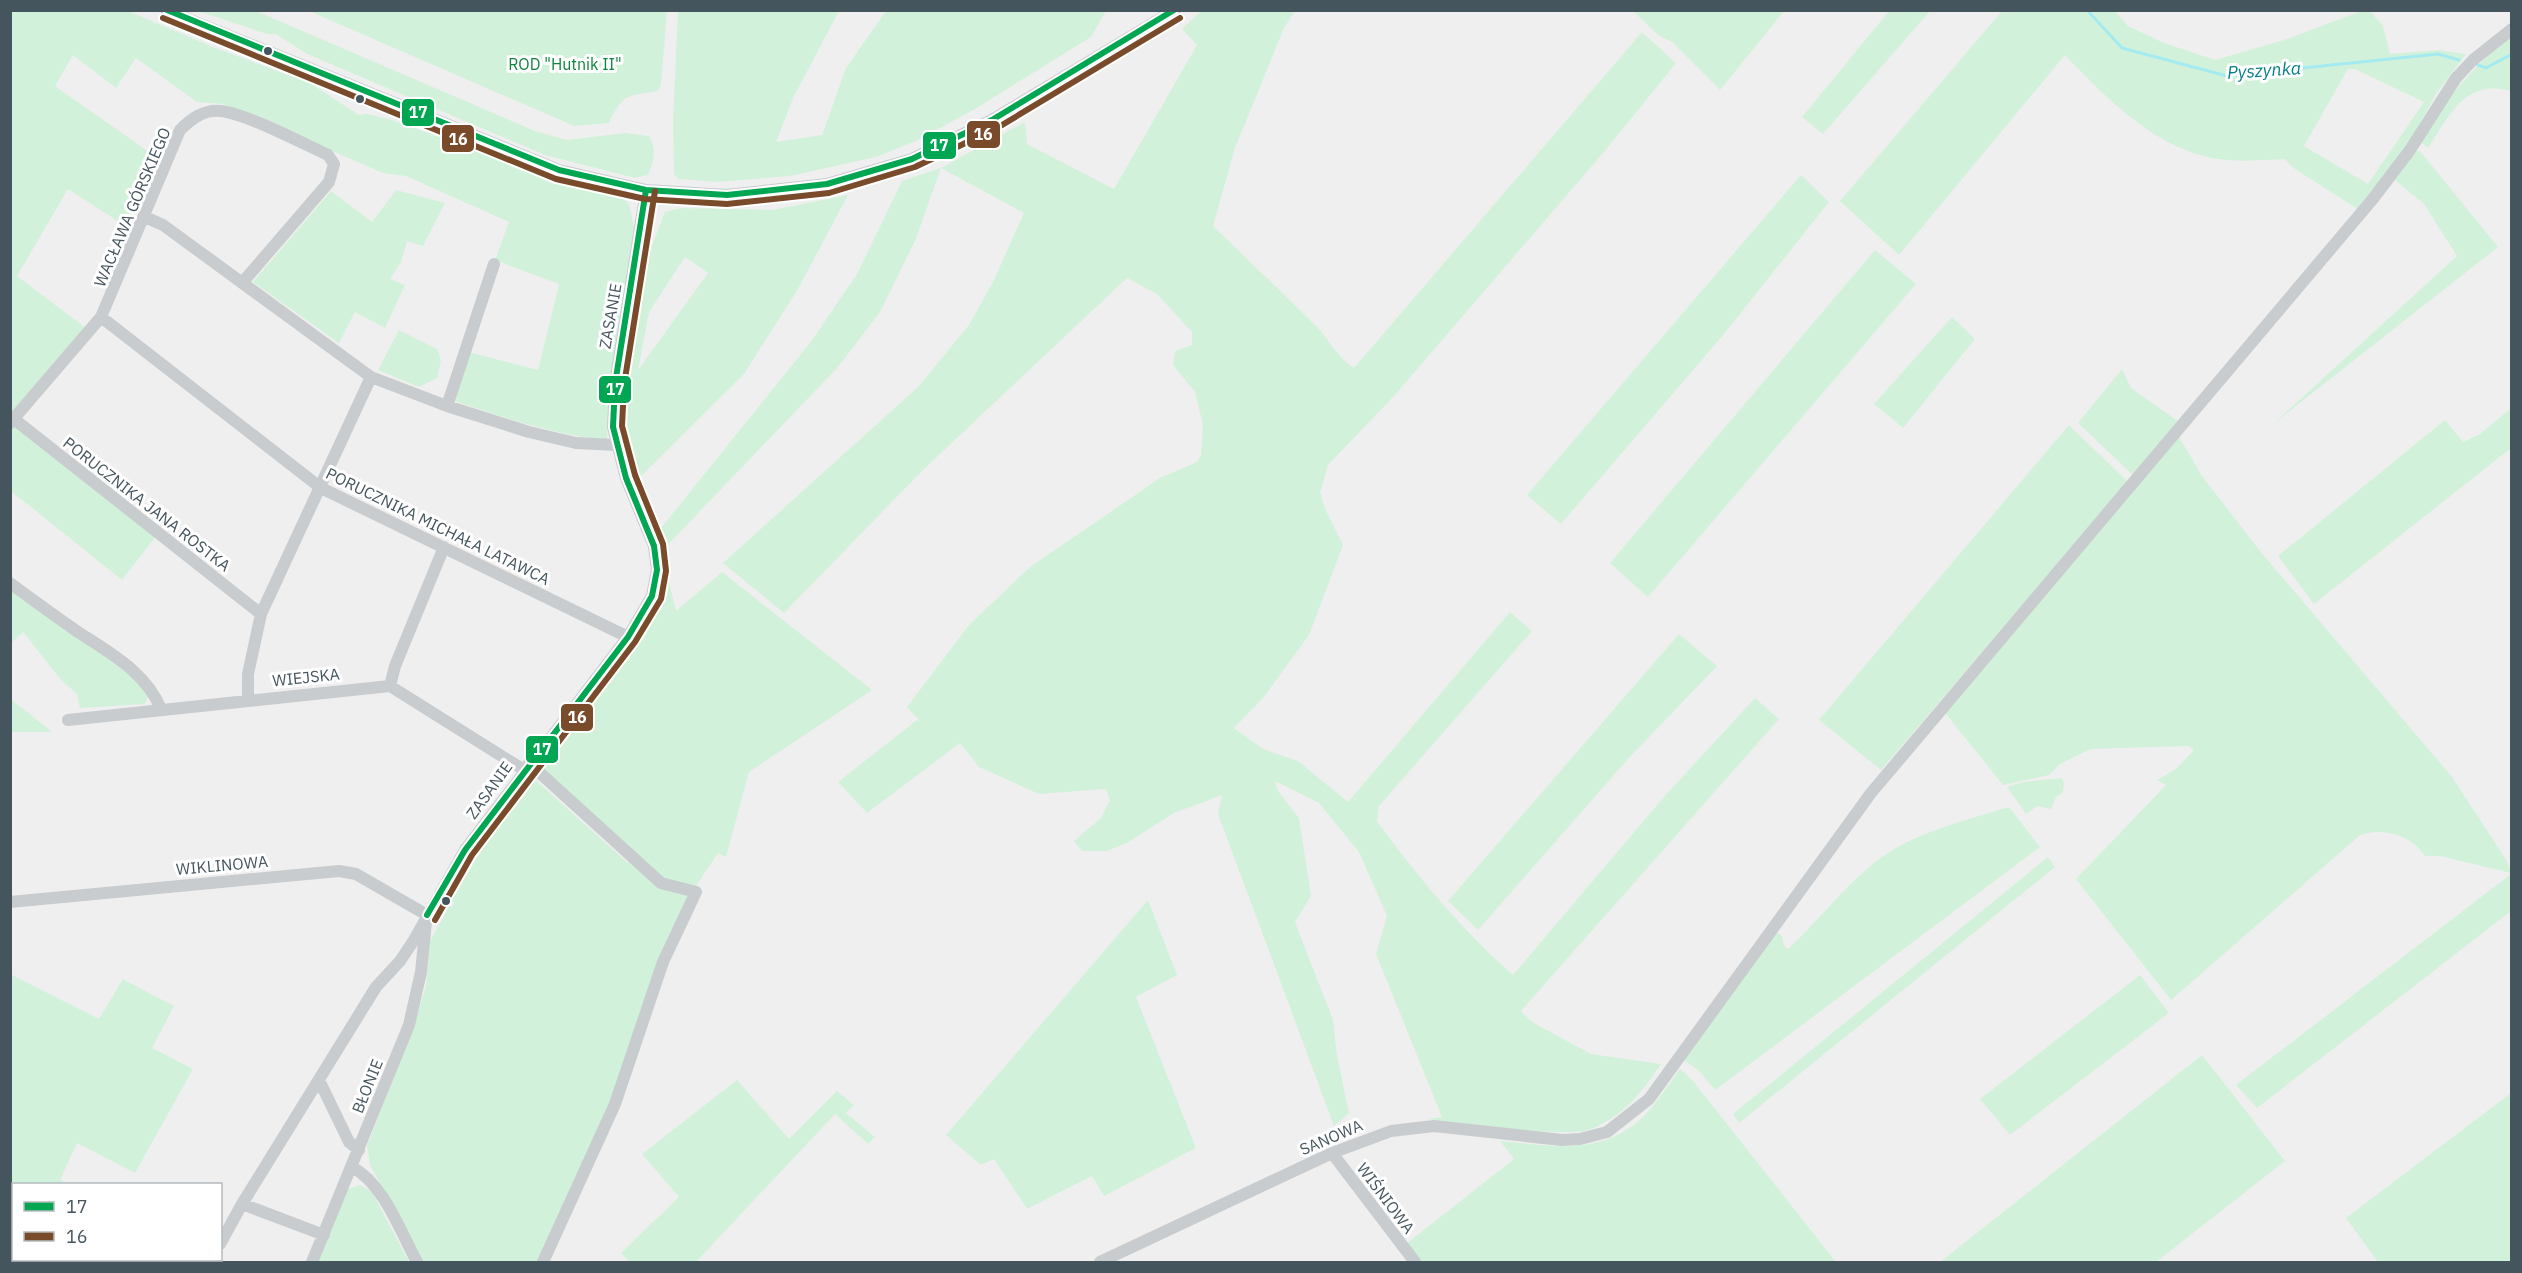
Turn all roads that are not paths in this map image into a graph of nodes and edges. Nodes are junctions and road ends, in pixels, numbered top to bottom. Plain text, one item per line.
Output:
1 (166, 10) edge
2 (1175, 10) edge
3 (2511, 29) edge
4 (646, 190) junction
5 (145, 217) junction
6 (494, 264) dead end
7 (242, 283) junction
8 (102, 317) junction
9 (371, 377) junction
10 (447, 406) junction
11 (12, 421) edge
12 (616, 445) junction
13 (321, 488) junction
14 (444, 548) junction
15 (10, 583) edge
16 (261, 614) junction
17 (628, 638) junction
18 (390, 686) junction
19 (248, 700) junction
20 (161, 709) junction
21 (68, 720) dead end
22 (526, 766) junction
23 (10, 902) edge
24 (426, 915) junction
25 (319, 1080) junction
26 (358, 1150) junction
27 (1332, 1153) junction
28 (352, 1167) junction
29 (242, 1204) junction
30 (324, 1235) junction
31 (222, 1240) edge
32 (312, 1263) edge
33 (417, 1263) edge
34 (543, 1263) edge
35 (1100, 1263) edge
36 (1415, 1263) edge

1 - 4 street
2 - 4 street
3 - 27 street, SANOWA
4 - 12 street, ZASANIE
5 - 7 street
5 - 7 street, WACŁAWA GÓRSKIEGO
5 - 8 street, WACŁAWA GÓRSKIEGO
6 - 10 street
7 - 9 street
8 - 11 street, WACŁAWA GÓRSKIEGO
8 - 13 street, PORUCZNIKA MICHAŁA LATAWCA
9 - 10 street
9 - 13 street
10 - 12 street
11 - 16 street, PORUCZNIKA JANA ROSTKA
12 - 17 street, ZASANIE
13 - 14 street, PORUCZNIKA MICHAŁA LATAWCA
13 - 16 street
14 - 17 street, PORUCZNIKA MICHAŁA LATAWCA
14 - 18 street
15 - 20 street
16 - 19 street
17 - 22 street, ZASANIE
18 - 19 street, WIEJSKA
18 - 22 street
19 - 20 street, WIEJSKA
20 - 21 street, WIEJSKA
22 - 24 street, ZASANIE
22 - 34 street
23 - 24 street, WIKLINOWA
24 - 25 street, ZASANIE
24 - 26 street, BŁONIE
25 - 26 street
25 - 29 street, ZASANIE
26 - 28 street, BŁONIE
27 - 35 street, SANOWA
27 - 36 street, WIŚNIOWA
28 - 30 street, BŁONIE
28 - 33 street
29 - 30 street
29 - 31 street, ZASANIE
30 - 32 street, BŁONIE

